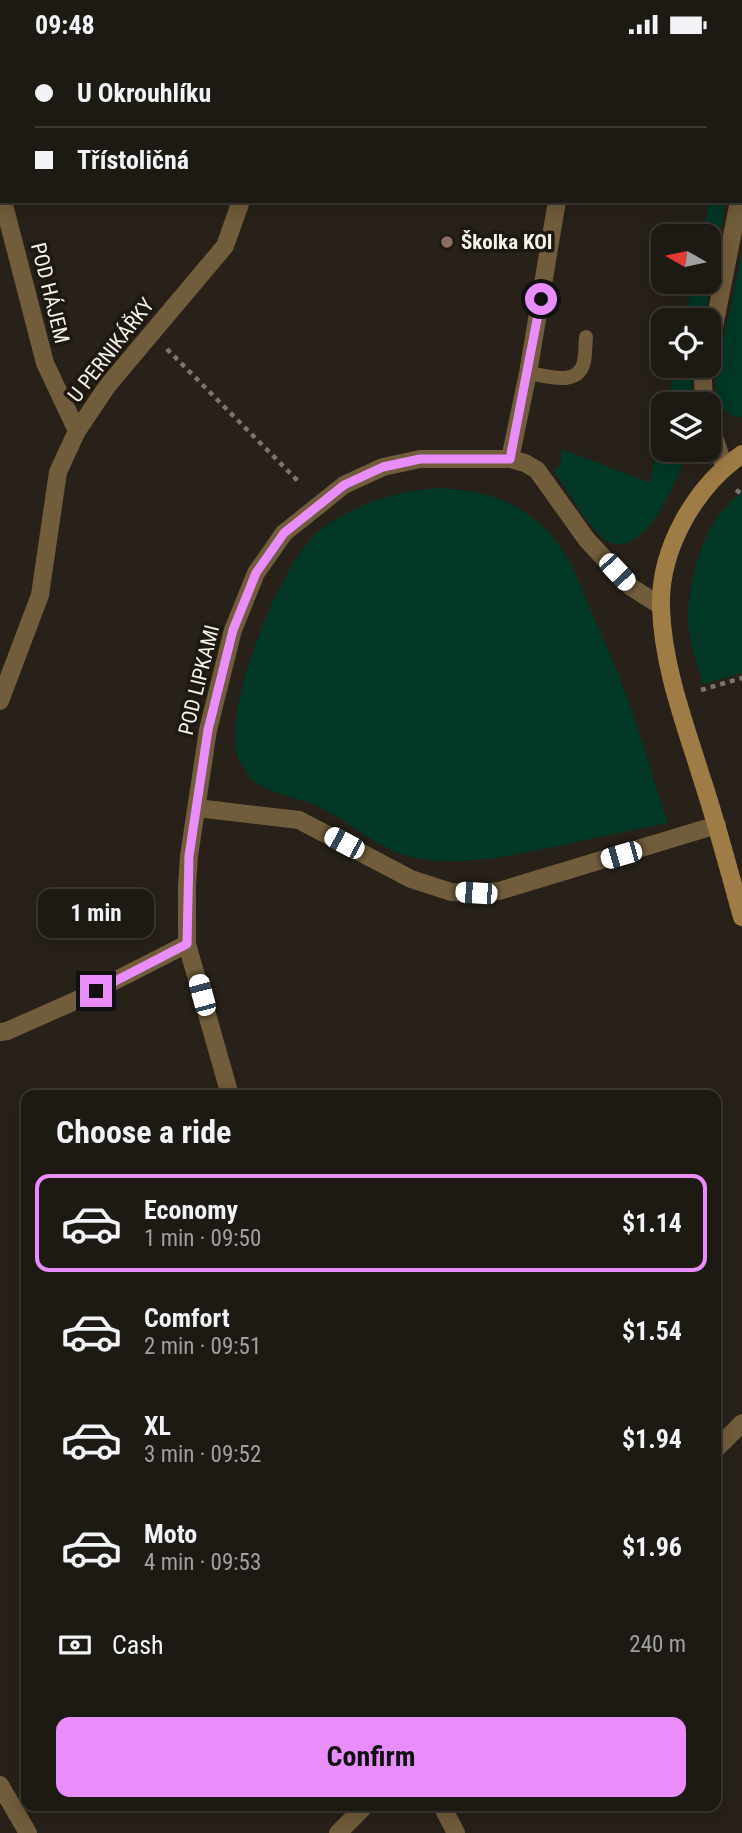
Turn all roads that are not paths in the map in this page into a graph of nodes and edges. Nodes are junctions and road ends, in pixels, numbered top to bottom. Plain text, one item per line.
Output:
1 (4, 203) edge
2 (240, 203) edge
3 (557, 203) edge
4 (739, 203) edge
5 (718, 308) edge
6 (586, 337) dead end
7 (528, 373) junction
8 (77, 431) junction
9 (742, 453) edge
10 (510, 459) junction
11 (721, 460) edge
12 (723, 467) junction
13 (661, 606) junction
14 (0, 701) edge
15 (197, 808) junction
16 (717, 825) junction
17 (742, 917) edge
18 (187, 944) junction
19 (0, 1032) edge
20 (229, 1090) edge
21 (742, 1423) edge
22 (721, 1444) edge
23 (0, 1785) edge
24 (360, 1811) edge
25 (445, 1811) edge
26 (28, 1833) edge
27 (338, 1833) edge
28 (456, 1833) edge

1 - 8 street, POD HÁJEM
2 - 8 street, U PERNIKÁŘKY
3 - 7 street
4 - 5 street
6 - 7 lane
7 - 10 street
8 - 14 street, U PERNIKÁŘKY
9 - 12 main road
10 - 13 street, POD LIPKAMI
10 - 15 street, POD LIPKAMI
11 - 12 street
12 - 13 main road
13 - 16 main road
15 - 16 street
15 - 18 street, POD LIPKAMI
16 - 17 main road
18 - 19 street
18 - 20 street, POD LIPKAMI
21 - 22 street
23 - 26 street
24 - 27 street
25 - 28 street

